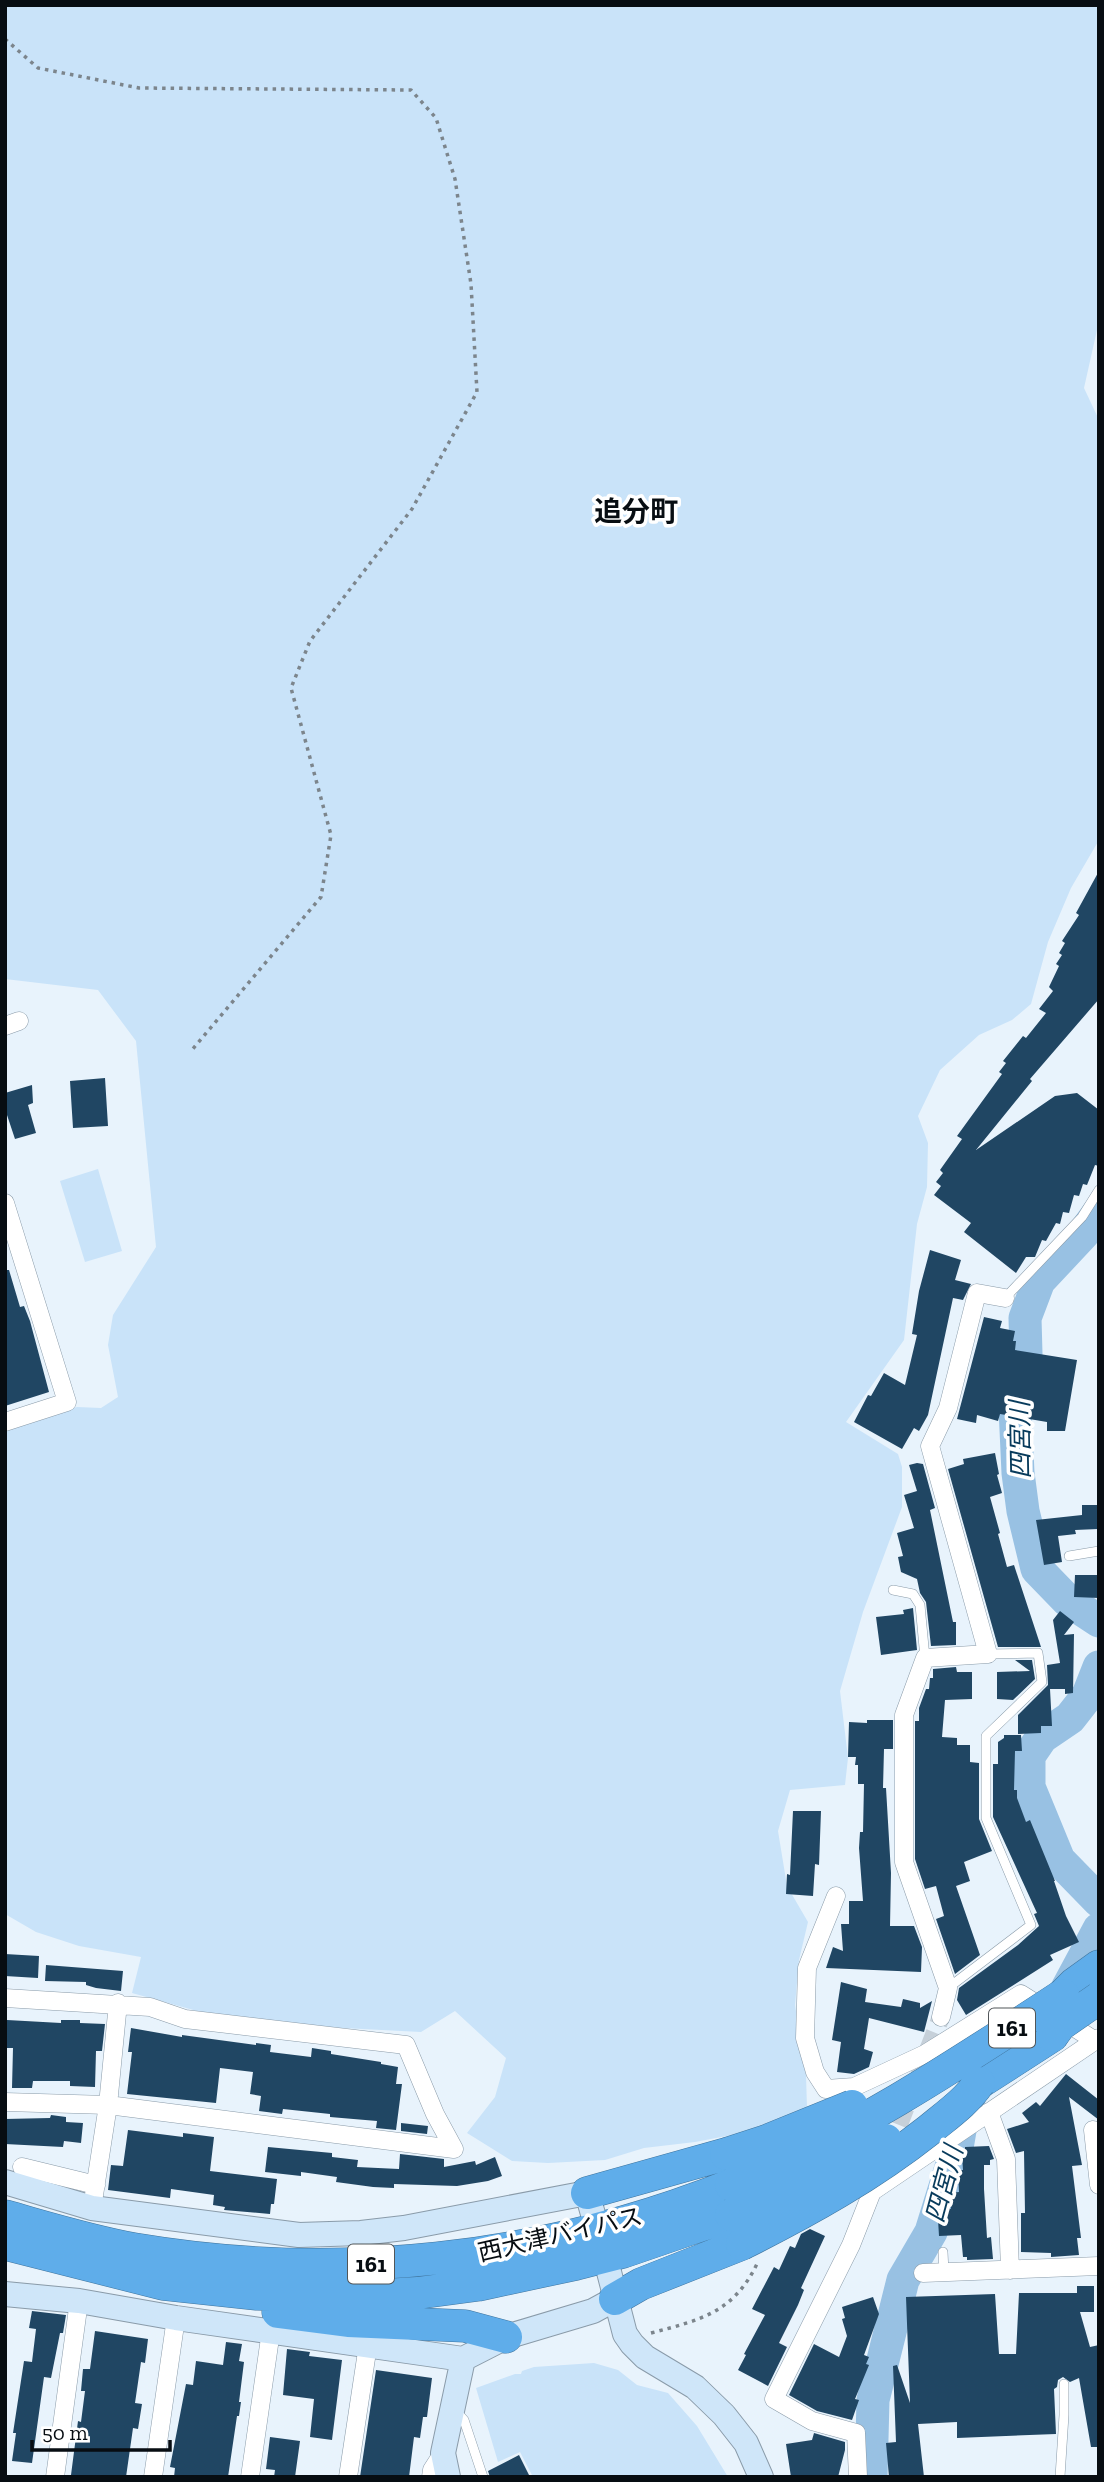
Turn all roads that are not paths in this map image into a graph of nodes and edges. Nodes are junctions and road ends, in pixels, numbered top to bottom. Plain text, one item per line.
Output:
1 (1099, 1190) edge
2 (5, 1203) edge
3 (1005, 1297) joint
4 (5, 1422) edge
5 (1099, 1551) edge
6 (1069, 1556) dead end
7 (893, 1590) dead end
8 (988, 1654) junction
9 (925, 1658) junction
10 (836, 1896) dead end
11 (1099, 1966) edge
12 (1099, 1978) edge
13 (948, 1988) junction
14 (5, 1998) edge
15 (1099, 1998) edge
16 (118, 2004) junction
17 (1054, 2014) junction
18 (941, 2017) tunnel mouth
19 (1097, 2032) edge
20 (977, 2086) junction
21 (5, 2102) edge
22 (108, 2105) junction
23 (1093, 2130) dead end
24 (14, 2175) edge
25 (1099, 2185) edge
26 (94, 2197) junction
27 (731, 2200) junction
28 (590, 2203) joint
29 (5, 2217) edge
30 (5, 2244) edge
31 (943, 2252) dead end
32 (1099, 2266) edge
33 (1010, 2270) junction
34 (944, 2272) junction
35 (923, 2273) dead end
36 (163, 2284) junction
37 (612, 2285) junction
38 (5, 2294) edge
39 (79, 2301) junction
40 (176, 2318) junction
41 (271, 2331) junction
42 (506, 2337) junction
43 (368, 2345) junction
44 (463, 2359) junction
45 (1064, 2384) dead end
46 (453, 2407) junction
47 (445, 2465) edge
48 (55, 2477) edge
49 (153, 2477) edge
50 (250, 2477) edge
51 (348, 2477) edge
52 (431, 2477) edge
53 (482, 2477) edge
54 (761, 2477) edge
55 (858, 2477) edge
56 (1060, 2477) edge

1 - 3 lane
2 - 4 street
3 - 8 street
5 - 6 lane
7 - 9 lane
8 - 9 street
8 - 13 lane
9 - 13 street
10 - 17 street
11 - 17 highway, 161
12 - 17 highway, 161
13 - 18 street
14 - 16 street
15 - 17 highway, 161, bridge
16 - 22 street
16 - 22 street
17 - 19 highway, 161
17 - 20 highway, 西大津バイパス / 161
17 - 20 highway, 西大津バイパス / 161, bridge
19 - 20 street
20 - 27 highway, 西大津バイパス / 161, bridge
20 - 28 highway, bridge
20 - 33 street
20 - 37 highway, bridge
20 - 55 street
21 - 22 street
22 - 26 street
23 - 25 street
24 - 26 street
26 - 28 street
27 - 29 highway, 西大津バイパス / 161
27 - 36 highway, 西大津バイパス / 161
30 - 36 highway, 西大津バイパス / 161
31 - 34 lane
32 - 33 street
33 - 34 street
34 - 35 street
36 - 42 highway
37 - 42 street
37 - 54 street
38 - 39 street
39 - 40 street
39 - 48 street
40 - 41 street
40 - 49 street
41 - 43 street
41 - 50 street
42 - 44 street
43 - 44 street
43 - 51 street
44 - 46 street
45 - 56 lane
46 - 47 street
46 - 53 lane
47 - 52 street

